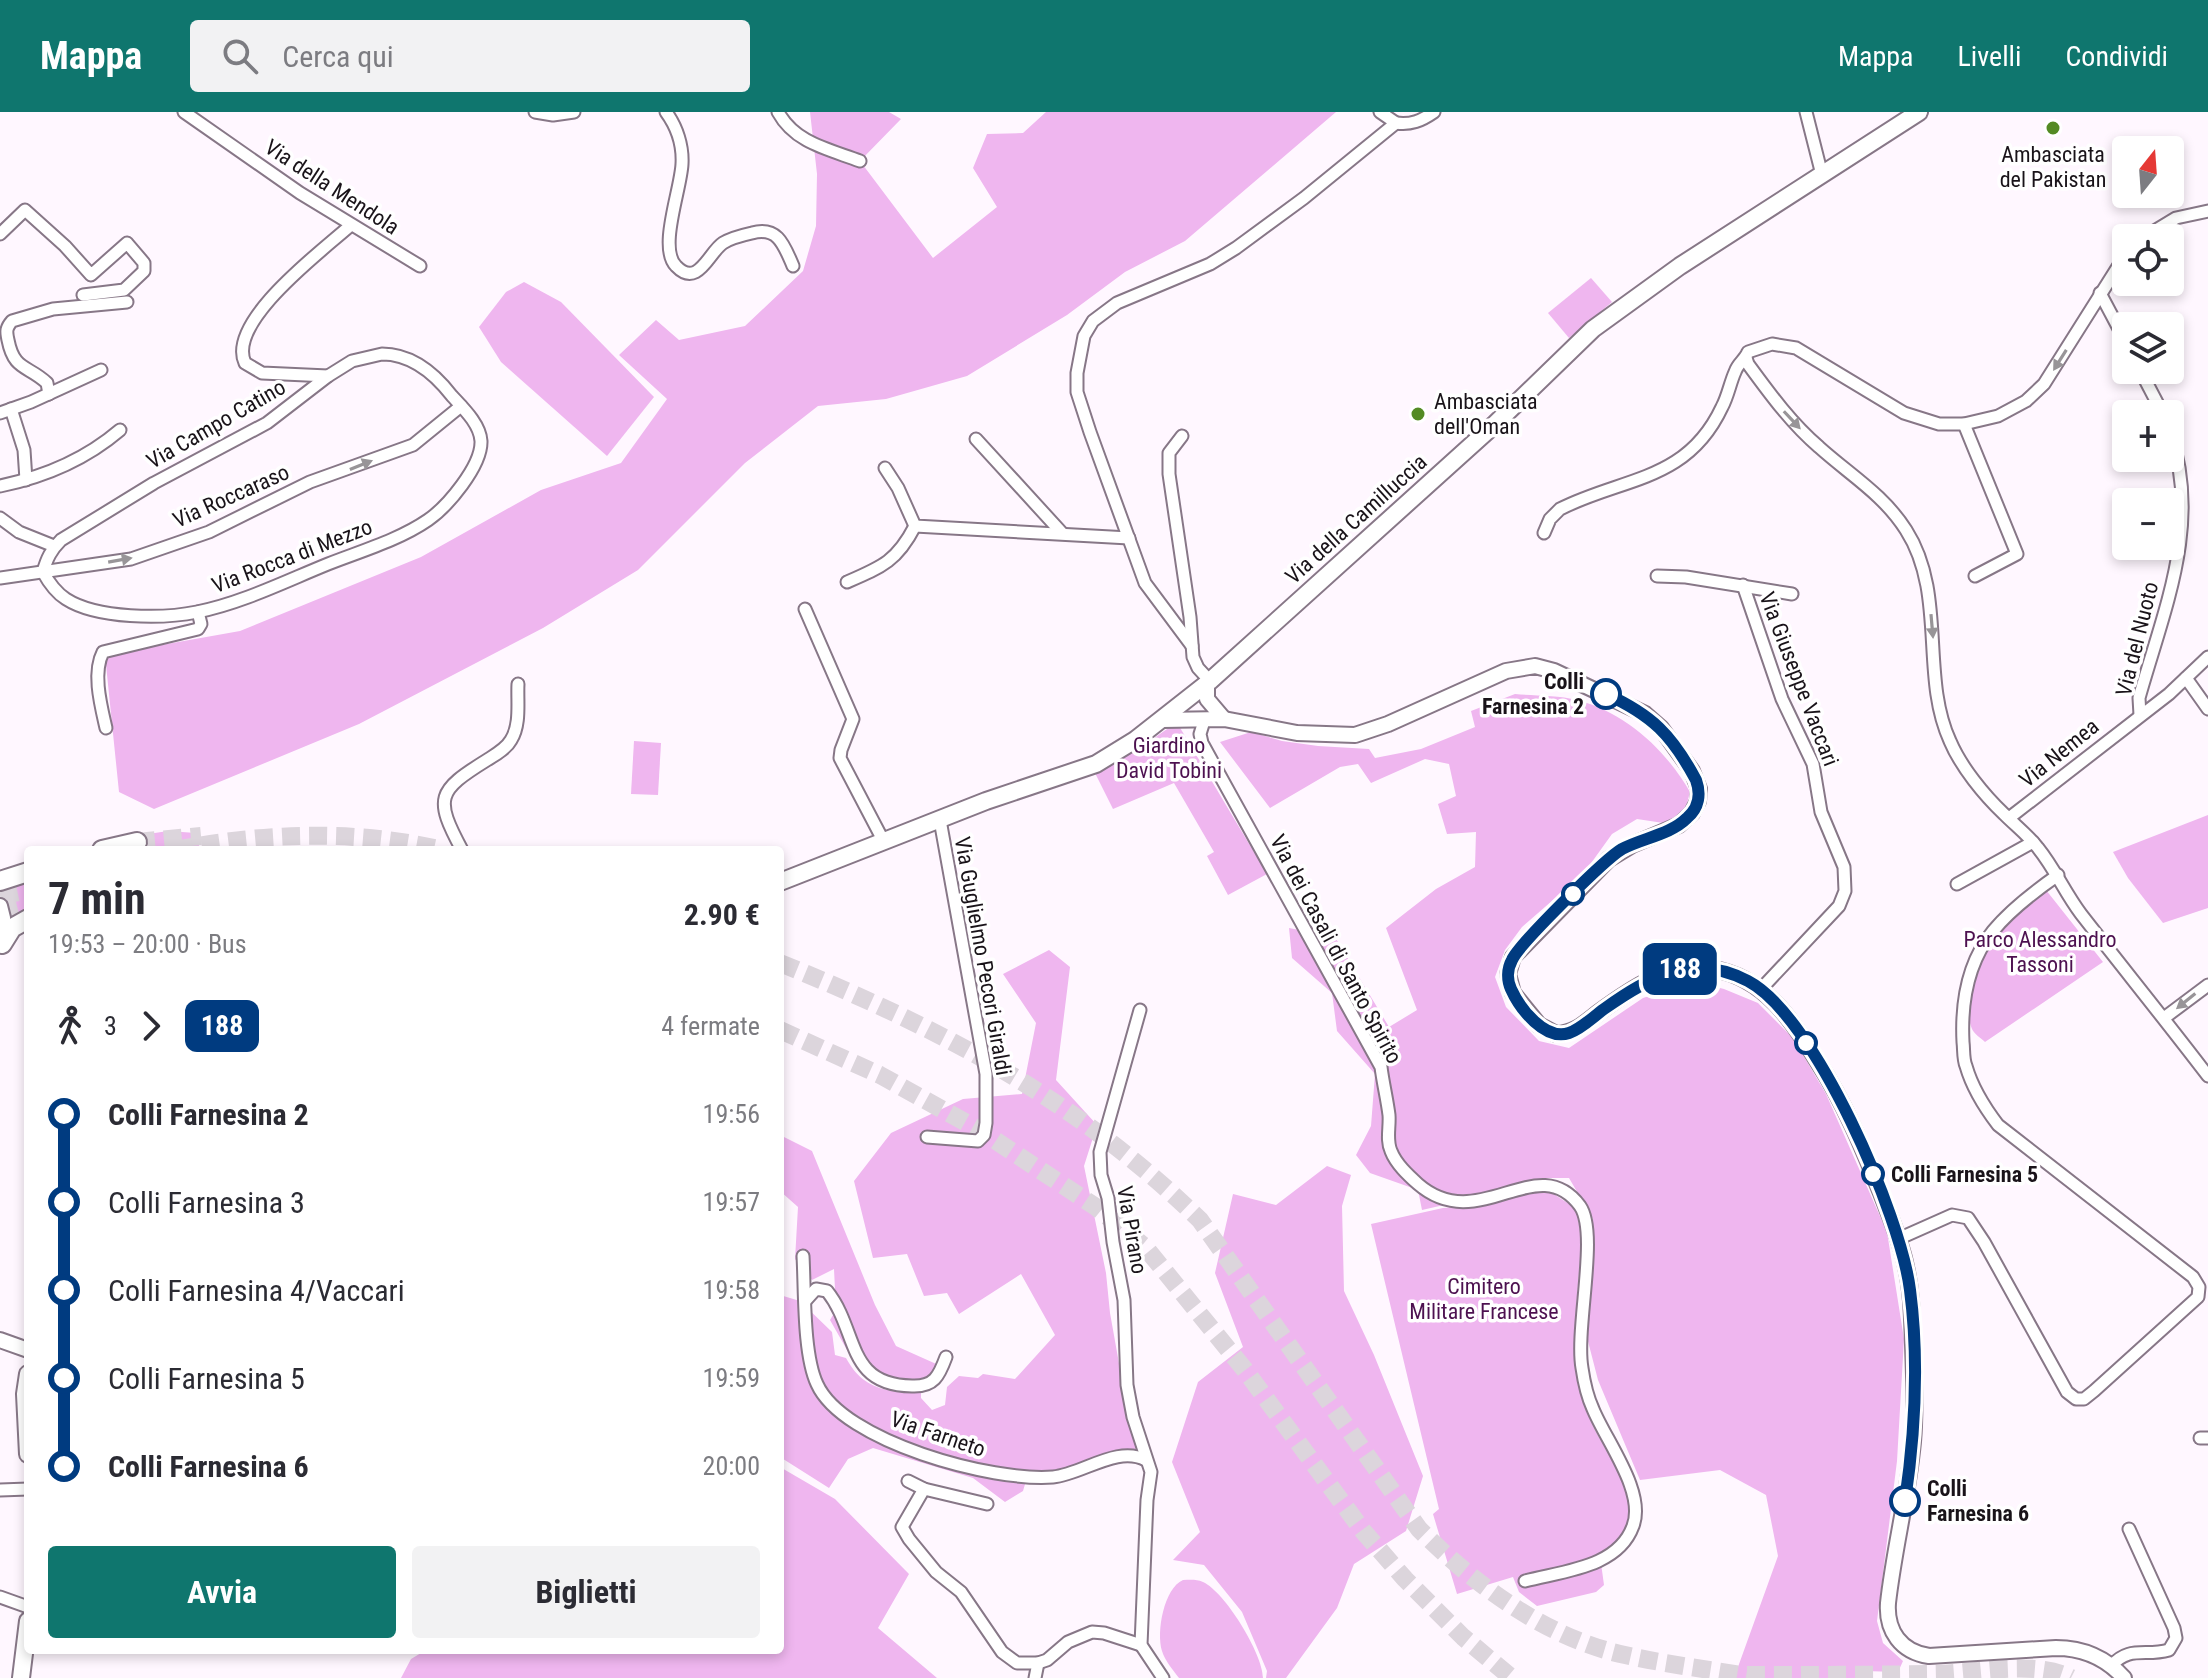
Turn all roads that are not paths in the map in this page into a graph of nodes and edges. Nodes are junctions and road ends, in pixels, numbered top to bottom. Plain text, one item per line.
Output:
1 (184, 112) edge
2 (535, 112) edge
3 (574, 112) edge
4 (666, 112) edge
5 (778, 112) edge
6 (1380, 112) edge
7 (1434, 112) edge
8 (1806, 112) edge
9 (1919, 112) edge
10 (1396, 123) junction
11 (860, 161) dead end
12 (1822, 175) junction
13 (2208, 211) edge
14 (2166, 224) edge
15 (351, 225) junction
16 (0, 234) edge
17 (420, 266) dead end
18 (793, 266) dead end
19 (2112, 275) edge
20 (2100, 293) junction
21 (83, 295) dead end
22 (127, 302) dead end
23 (2112, 316) edge
24 (1746, 358) junction
25 (101, 370) dead end
26 (328, 376) junction
27 (49, 394) junction
28 (461, 406) junction
29 (6, 411) edge
30 (1964, 424) junction
31 (120, 430) dead end
32 (1182, 436) dead end
33 (976, 439) dead end
34 (885, 468) dead end
35 (2179, 472) edge
36 (26, 480) junction
37 (0, 486) edge
38 (0, 518) edge
39 (915, 526) junction
40 (1062, 533) junction
41 (1544, 533) dead end
42 (1129, 538) junction
43 (54, 546) junction
44 (43, 572) junction
45 (1657, 576) dead end
46 (1975, 576) dead end
47 (0, 578) edge
48 (847, 582) dead end
49 (1743, 585) junction
50 (1792, 594) dead end
51 (805, 609) dead end
52 (198, 612) junction
53 (1192, 646) junction
54 (2208, 657) edge
55 (2186, 678) junction
56 (1208, 682) junction
57 (518, 684) dead end
58 (2208, 709) edge
59 (2140, 715) junction
60 (1224, 719) junction
61 (1162, 720) junction
62 (1204, 721) junction
63 (106, 728) dead end
64 (2009, 818) junction
65 (940, 820) junction
66 (137, 842) dead end
67 (884, 842) junction
68 (2033, 842) junction
69 (120, 846) edge
70 (460, 846) edge
71 (24, 873) edge
72 (2058, 875) junction
73 (784, 880) edge
74 (0, 881) edge
75 (1957, 884) dead end
76 (0, 906) edge
77 (24, 921) edge
78 (1, 947) edge
79 (2208, 985) edge
80 (1761, 989) junction
81 (1140, 1010) dead end
82 (2164, 1018) junction
83 (2208, 1076) edge
84 (927, 1137) dead end
85 (1898, 1239) junction
86 (803, 1256) dead end
87 (806, 1300) junction
88 (3, 1345) edge
89 (24, 1349) edge
90 (946, 1357) dead end
91 (1146, 1460) junction
92 (908, 1481) dead end
93 (24, 1489) edge
94 (924, 1489) junction
95 (0, 1490) edge
96 (987, 1504) dead end
97 (2129, 1529) dead end
98 (1525, 1581) dead end
99 (0, 1597) edge
100 (24, 1606) edge
101 (1141, 1645) junction
102 (24, 1654) edge
103 (1038, 1663) junction
104 (2111, 1666) junction
105 (21, 1678) edge
106 (1035, 1678) edge
107 (1163, 1678) edge
108 (2124, 1678) edge

1 - 15 street, Via della Mendola
2 - 3 street
4 - 18 street
5 - 11 street
6 - 10 street
7 - 10 street
8 - 12 street
9 - 12 main road, Via della Camilluccia
10 - 42 street
12 - 56 main road, Via della Camilluccia
13 - 14 street
15 - 17 street, Via della Mendola
15 - 26 street
16 - 21 street
19 - 20 street
20 - 23 street
20 -> 30 street
22 - 27 street
24 - 30 street
24 - 41 street
24 -> 64 street
25 - 27 street
26 - 28 street, Via Campo Catino
26 - 43 street, Via Campo Catino
27 - 29 street
44 -> 28 street, Via Roccaraso
28 - 52 street, Via Rocca di Mezzo
29 - 36 street
30 - 46 street
31 - 36 street
32 - 53 street
33 - 40 street
34 - 39 street
35 - 59 street, Via del Nuoto
36 - 37 street
38 - 43 street
39 - 40 street
39 - 48 street
40 - 42 street
42 - 53 street
43 - 44 street
44 - 47 street, Via Roccaraso
44 - 52 street, Via Rocca di Mezzo
45 - 49 street
49 - 50 street
49 - 80 street, Via Giuseppe Vaccari
51 - 67 street
52 - 63 street
53 - 56 street
54 - 55 street, Via Nemea
55 - 58 street
55 - 59 street, Via Nemea
56 - 60 street
56 - 61 main road, Via della Camilluccia
57 - 70 street
59 - 64 street, Via Nemea
60 - 62 street
60 - 80 street
61 - 62 street
61 - 65 main road, Via della Camilluccia
62 - 98 street, Via dei Casali di Santo Spirito
64 - 68 street
65 - 67 main road, Via della Camilluccia
65 - 84 street, Via Guglielmo Pecori Giraldi
66 - 69 highway
67 - 73 main road, Via della Camilluccia
68 - 72 street
68 - 75 street
71 - 74 highway
72 - 82 street
72 - 85 street
76 - 78 street
77 - 78 highway
79 -> 82 street
80 - 85 street
81 - 91 street, Via Pirano
82 - 83 street
85 - 104 street
86 - 87 street, Via Farneto
87 - 90 street
87 - 91 street, Via Farneto
88 - 89 street
91 - 101 street, Via Pirano
92 - 94 street
93 - 95 street
94 - 96 street
94 - 103 street
97 - 104 street
99 - 100 street
101 - 103 street
101 - 107 street
102 - 105 main road
103 - 106 street
104 - 108 street

